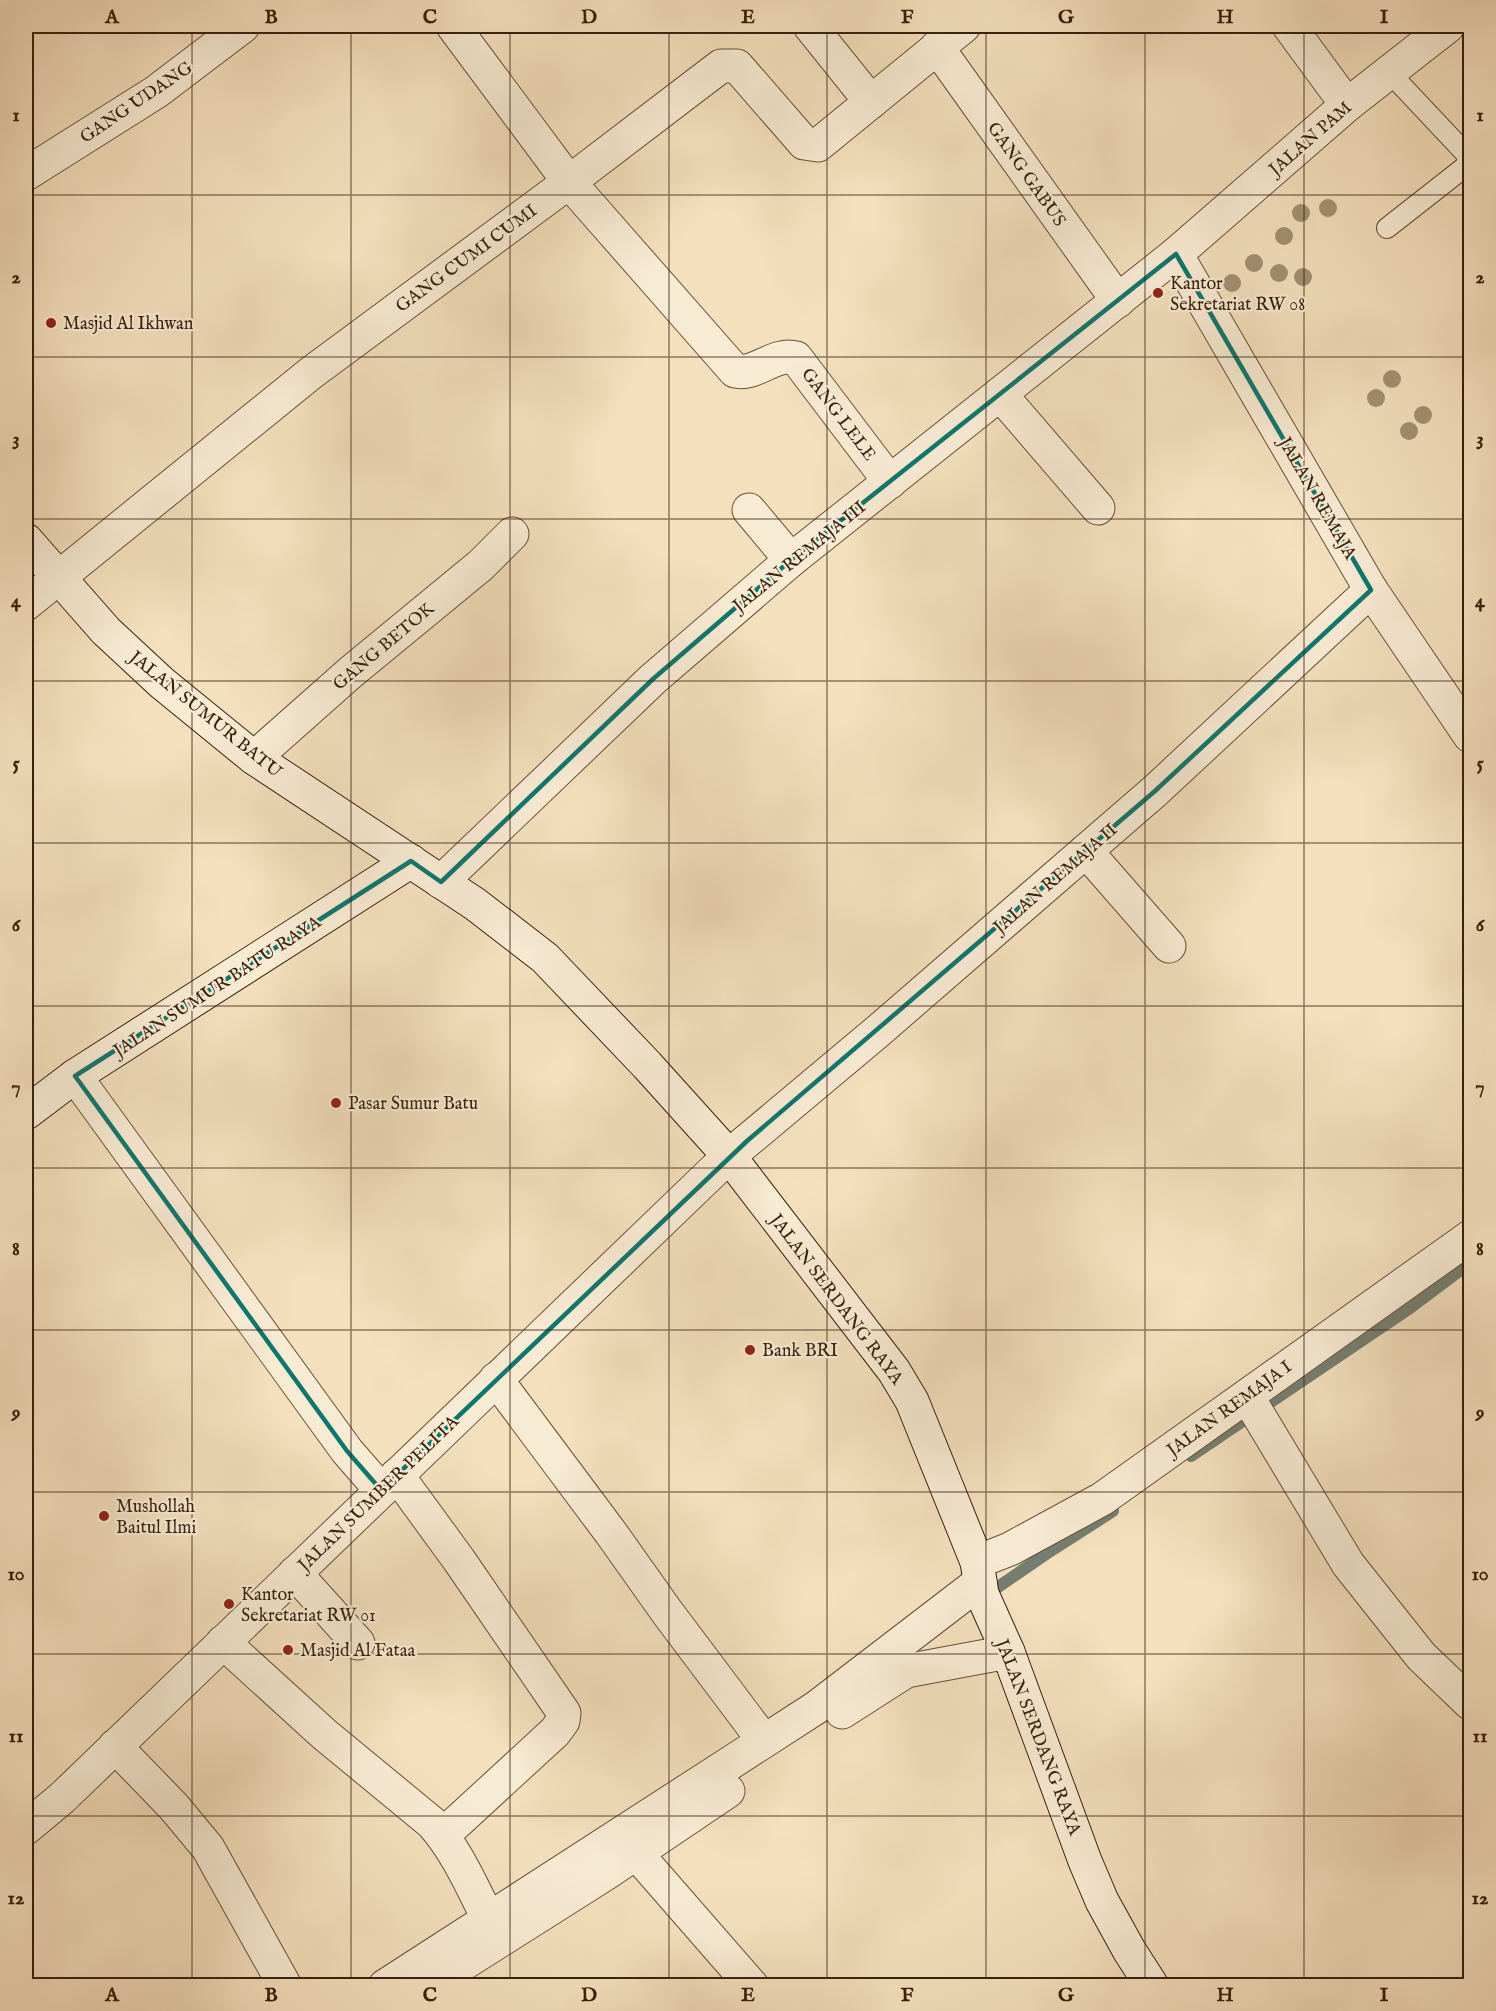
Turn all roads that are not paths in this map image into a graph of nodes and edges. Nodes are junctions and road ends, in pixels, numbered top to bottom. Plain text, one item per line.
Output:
1 (243, 26) edge
2 (453, 26) edge
3 (810, 26) edge
4 (964, 26) edge
5 (1289, 26) edge
6 (1448, 26) edge
7 (937, 47) junction
8 (1389, 72) junction
9 (871, 102) junction
10 (1347, 105) junction
11 (26, 174) edge
12 (569, 182) junction
13 (1387, 228) dead end
14 (1176, 254) junction
15 (1118, 301) junction
16 (1000, 394) junction
17 (890, 482) junction
18 (1098, 508) dead end
19 (748, 510) dead end
20 (512, 534) dead end
21 (26, 540) edge
22 (790, 560) junction
23 (58, 579) junction
24 (1371, 590) junction
25 (26, 604) edge
26 (1466, 717) edge
27 (254, 758) junction
28 (1086, 851) junction
29 (411, 861) junction
30 (441, 882) junction
31 (1169, 946) dead end
32 (75, 1076) junction
33 (26, 1113) edge
34 (729, 1156) junction
35 (1470, 1237) edge
36 (496, 1378) junction
37 (1256, 1412) junction
38 (389, 1482) junction
39 (295, 1573) junction
40 (983, 1590) junction
41 (223, 1642) junction
42 (358, 1643) dead end
43 (1008, 1652) junction
44 (1470, 1703) edge
45 (764, 1741) junction
46 (115, 1746) junction
47 (26, 1828) edge
48 (443, 1835) junction
49 (636, 1852) junction
50 (489, 1920) junction
51 (285, 1986) edge
52 (385, 1986) edge
53 (428, 1986) edge
54 (752, 1986) edge
55 (1152, 1986) edge

1 - 11 street, GANG UDANG
2 - 12 street
3 - 9 street
4 - 7 street, GANG CUMI CUMI
5 - 10 street
6 - 8 street, JALAN PAM
7 - 9 street, GANG CUMI CUMI
7 - 15 street, GANG GABUS
8 - 10 street, JALAN PAM
8 - 13 lane
9 - 12 street, GANG CUMI CUMI
10 - 14 street, JALAN PAM
12 - 17 street, GANG LELE
12 - 23 street, GANG CUMI CUMI
14 - 15 street, JALAN REMAJA III
14 - 24 street, JALAN REMAJA
15 - 16 street, JALAN REMAJA III
16 - 17 street, JALAN REMAJA III
16 - 18 street
17 - 22 street, JALAN REMAJA III
19 - 22 street
20 - 27 street, GANG BETOK
21 - 23 street, JALAN SUMUR BATU
22 - 30 street, JALAN REMAJA III
23 - 25 street, GANG CUMI CUMI
23 - 27 street, JALAN SUMUR BATU
24 - 26 street, JALAN REMAJA
24 - 28 street, JALAN REMAJA II
27 - 29 street, JALAN SUMUR BATU
28 - 31 street
28 - 34 street, JALAN REMAJA II
29 - 30 street, JALAN SERDANG RAYA
29 - 32 street, JALAN SUMUR BATU RAYA
30 - 34 street, JALAN SERDANG RAYA
32 - 33 street, JALAN SUMUR BATU RAYA
32 - 38 street
34 - 36 street, JALAN SUMBER PELITA
34 - 40 street, JALAN SERDANG RAYA
35 - 37 street, JALAN REMAJA I
36 - 38 street, JALAN SUMBER PELITA
36 - 45 street
37 - 40 street, JALAN REMAJA I
37 - 44 street
38 - 39 street, JALAN SUMBER PELITA
38 - 48 street
39 - 41 street, JALAN SUMBER PELITA
39 - 42 street
40 - 43 street, JALAN SERDANG RAYA
40 - 45 street, JALAN REMAJA I
41 - 46 street, JALAN SUMBER PELITA
41 - 48 street
43 - 49 street
43 - 55 street, JALAN SERDANG RAYA
45 - 50 street, JALAN REMAJA I
46 - 47 street, JALAN SUMBER PELITA
46 - 51 street
48 - 50 street
49 - 53 street
49 - 54 street
50 - 52 street, JALAN REMAJA I

